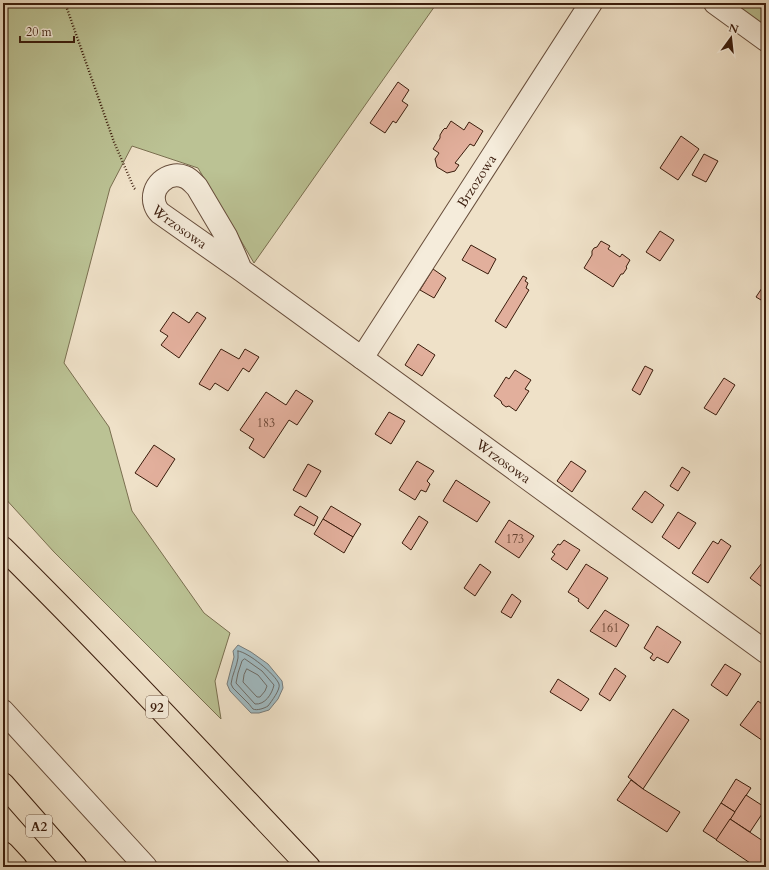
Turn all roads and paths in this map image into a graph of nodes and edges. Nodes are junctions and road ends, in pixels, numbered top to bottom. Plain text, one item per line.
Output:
1 (65, 3) edge
2 (591, 3) edge
3 (715, 3) edge
4 (766, 40) edge
5 (160, 213) junction
6 (240, 270) junction
7 (362, 358) junction
8 (3, 548) edge
9 (766, 652) edge
10 (3, 711) edge
11 (3, 784) edge
12 (3, 853) edge
13 (16, 867) edge
14 (76, 867) edge
15 (146, 867) edge
16 (309, 867) edge

1 - 5 path
2 - 7 street, Brzozowa
3 - 4 street
5 - 6 street, Wrzosowa
5 - 6 street, Wrzosowa
6 - 7 street, Wrzosowa
7 - 9 street, Wrzosowa
8 - 16 main road, 92
10 - 15 street
11 - 14 main road, A2
12 - 13 main road

